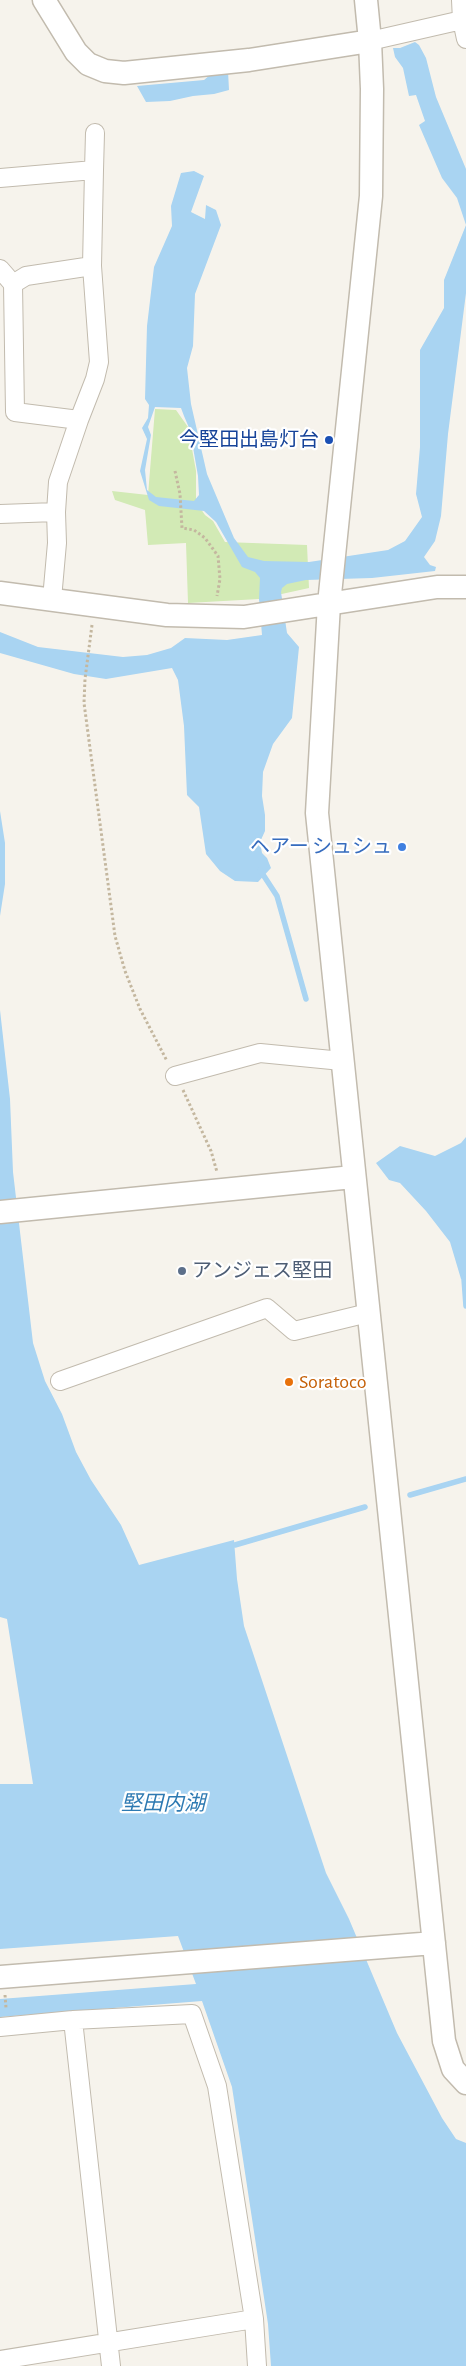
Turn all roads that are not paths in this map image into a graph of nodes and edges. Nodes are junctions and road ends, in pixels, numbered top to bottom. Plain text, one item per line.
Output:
1 (44, 0) edge
2 (366, 0) edge
3 (461, 0) edge
4 (462, 20) junction
5 (466, 39) edge
6 (370, 41) junction
7 (95, 133) dead end
8 (94, 170) junction
9 (0, 178) edge
10 (92, 266) junction
11 (0, 269) edge
12 (13, 284) junction
13 (79, 420) junction
14 (56, 512) junction
15 (0, 514) edge
16 (466, 587) edge
17 (0, 593) edge
18 (330, 594) junction
19 (52, 599) junction
20 (342, 1061) junction
21 (175, 1076) road end
22 (353, 1177) junction
23 (0, 1212) edge
24 (368, 1313) junction
25 (60, 1381) dead end
26 (434, 1943) junction
27 (2, 1986) edge
28 (73, 2020) junction
29 (0, 2027) edge
30 (466, 2083) edge
31 (254, 2319) junction
32 (108, 2342) junction
33 (0, 2360) edge
34 (111, 2366) edge
35 (257, 2366) edge

1 - 6 street
2 - 6 street
3 - 4 street
4 - 5 street
4 - 6 street
6 - 18 street
7 - 8 street
8 - 9 street
8 - 10 street
10 - 12 street
10 - 13 street
11 - 12 street
12 - 13 street
13 - 14 street
14 - 15 street
14 - 19 street
16 - 18 street
17 - 19 street
18 - 19 street
18 - 20 street
20 - 21 street
20 - 22 street
22 - 23 street
22 - 24 street
24 - 25 street
24 - 26 street
26 - 27 street
26 - 30 street
28 - 29 street
28 - 31 street
28 - 32 street
31 - 32 street
31 - 35 street
32 - 33 street
32 - 34 street

